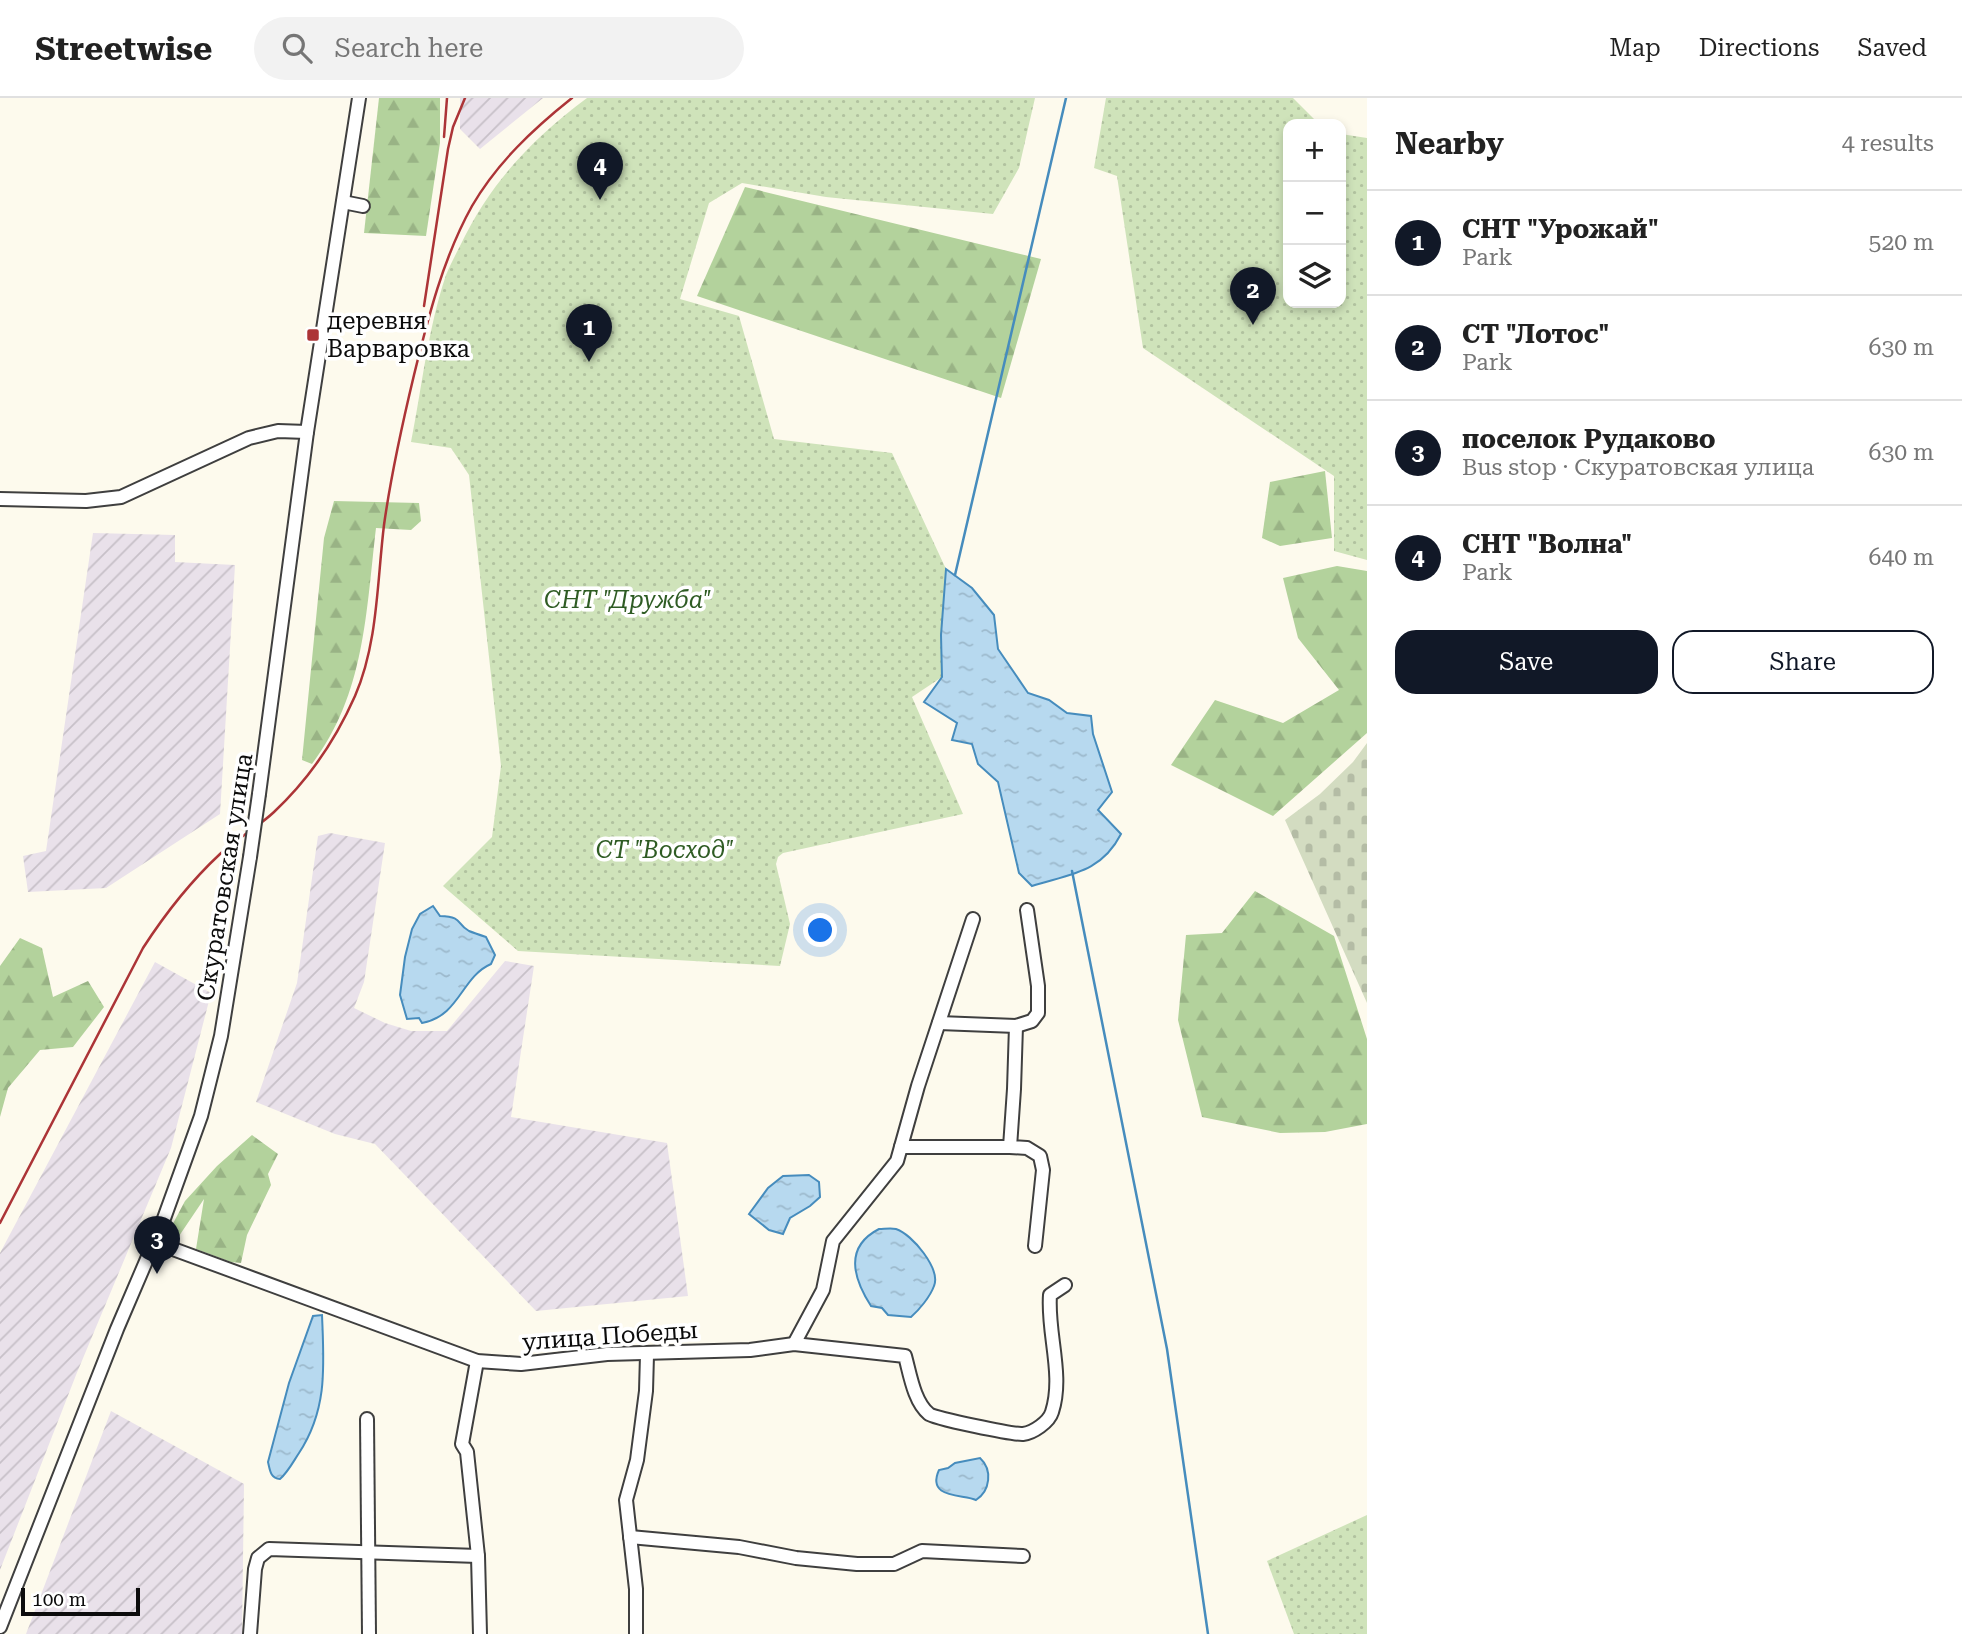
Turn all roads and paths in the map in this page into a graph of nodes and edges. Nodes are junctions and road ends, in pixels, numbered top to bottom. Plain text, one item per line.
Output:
1 (359, 98) edge
2 (343, 202) junction
3 (363, 206) dead end
4 (307, 432) junction
5 (0, 499) edge
6 (1027, 910) dead end
7 (974, 919) dead end
8 (939, 1023) junction
9 (1016, 1026) junction
10 (901, 1147) junction
11 (1010, 1147) junction
12 (154, 1242) junction
13 (1035, 1247) dead end
14 (1065, 1285) dead end
15 (794, 1344) junction
16 (647, 1355) junction
17 (477, 1361) junction
18 (367, 1419) dead end
19 (630, 1537) junction
20 (368, 1553) junction
21 (478, 1556) junction
22 (1023, 1556) dead end
23 (0, 1627) edge
24 (250, 1634) edge
25 (369, 1634) edge
26 (480, 1634) edge
27 (636, 1634) edge

1 - 2 street, Скуратовская улица
2 - 3 street
2 - 4 street, Скуратовская улица
4 - 5 street
4 - 12 street, Скуратовская улица, bridge
6 - 9 street
7 - 8 street
8 - 9 street
8 - 10 street
9 - 11 street
10 - 11 street
10 - 15 street
11 - 13 street
12 - 17 street, улица Победы
12 - 23 street, Скуратовская улица
14 - 15 street, улица Победы
15 - 16 street, улица Победы
16 - 17 street, улица Победы
16 - 19 street
17 - 21 street
18 - 20 street
19 - 22 street
19 - 27 street
20 - 21 street
20 - 24 street
20 - 25 street
21 - 26 street

